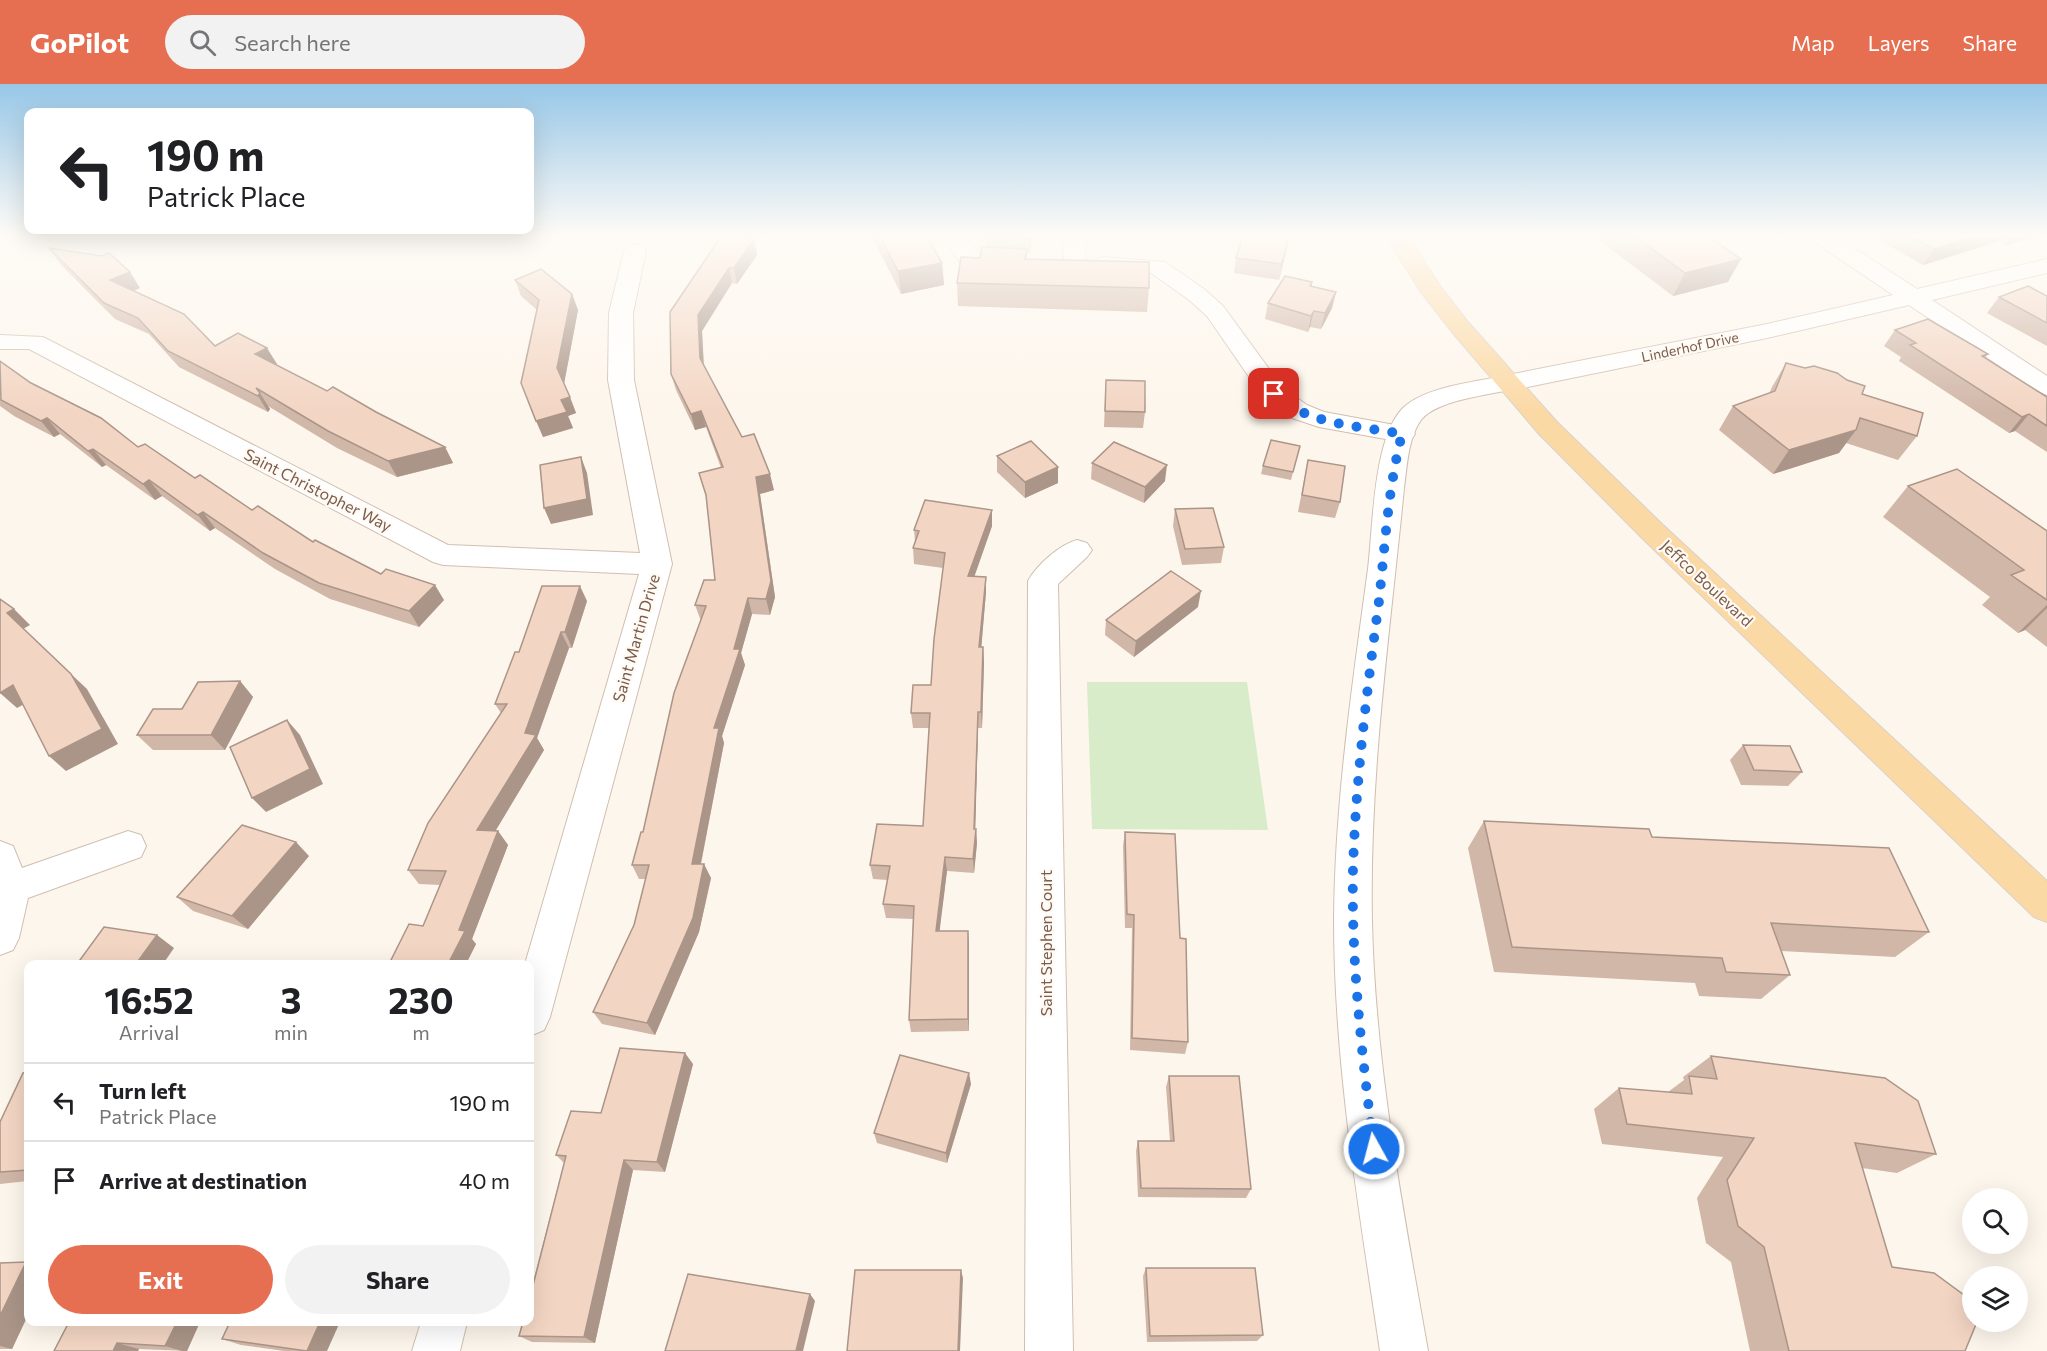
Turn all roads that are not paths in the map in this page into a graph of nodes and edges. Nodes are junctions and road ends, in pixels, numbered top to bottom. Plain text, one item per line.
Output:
1 (625, 294) edge
2 (1193, 294) edge
3 (1434, 294) edge
4 (1910, 294) edge
5 (1926, 294) edge
6 (1914, 297) junction
7 (0, 342) edge
8 (1508, 383) junction
9 (2047, 387) edge
10 (1402, 434) junction
11 (1077, 550) dead end
12 (657, 564) junction
13 (128, 846) dead end
14 (6, 873) edge
15 (2047, 905) edge
16 (0, 938) edge
17 (534, 1003) edge
18 (443, 1326) edge
19 (436, 1351) edge
20 (1049, 1351) edge
21 (1404, 1351) edge

1 - 12 street, Saint Martin Drive
2 - 10 street
3 - 8 main road, Jeffco Boulevard
4 - 6 street
5 - 6 street, Linderhof Drive
6 - 8 street, Linderhof Drive
6 - 9 street
7 - 12 street, Saint Christopher Way
8 - 10 street, Linderhof Drive
8 - 15 main road, Jeffco Boulevard
10 - 21 street
11 - 20 street, Saint Stephen Court
12 - 17 street, Saint Martin Drive
13 - 14 street
14 - 16 street
18 - 19 street

